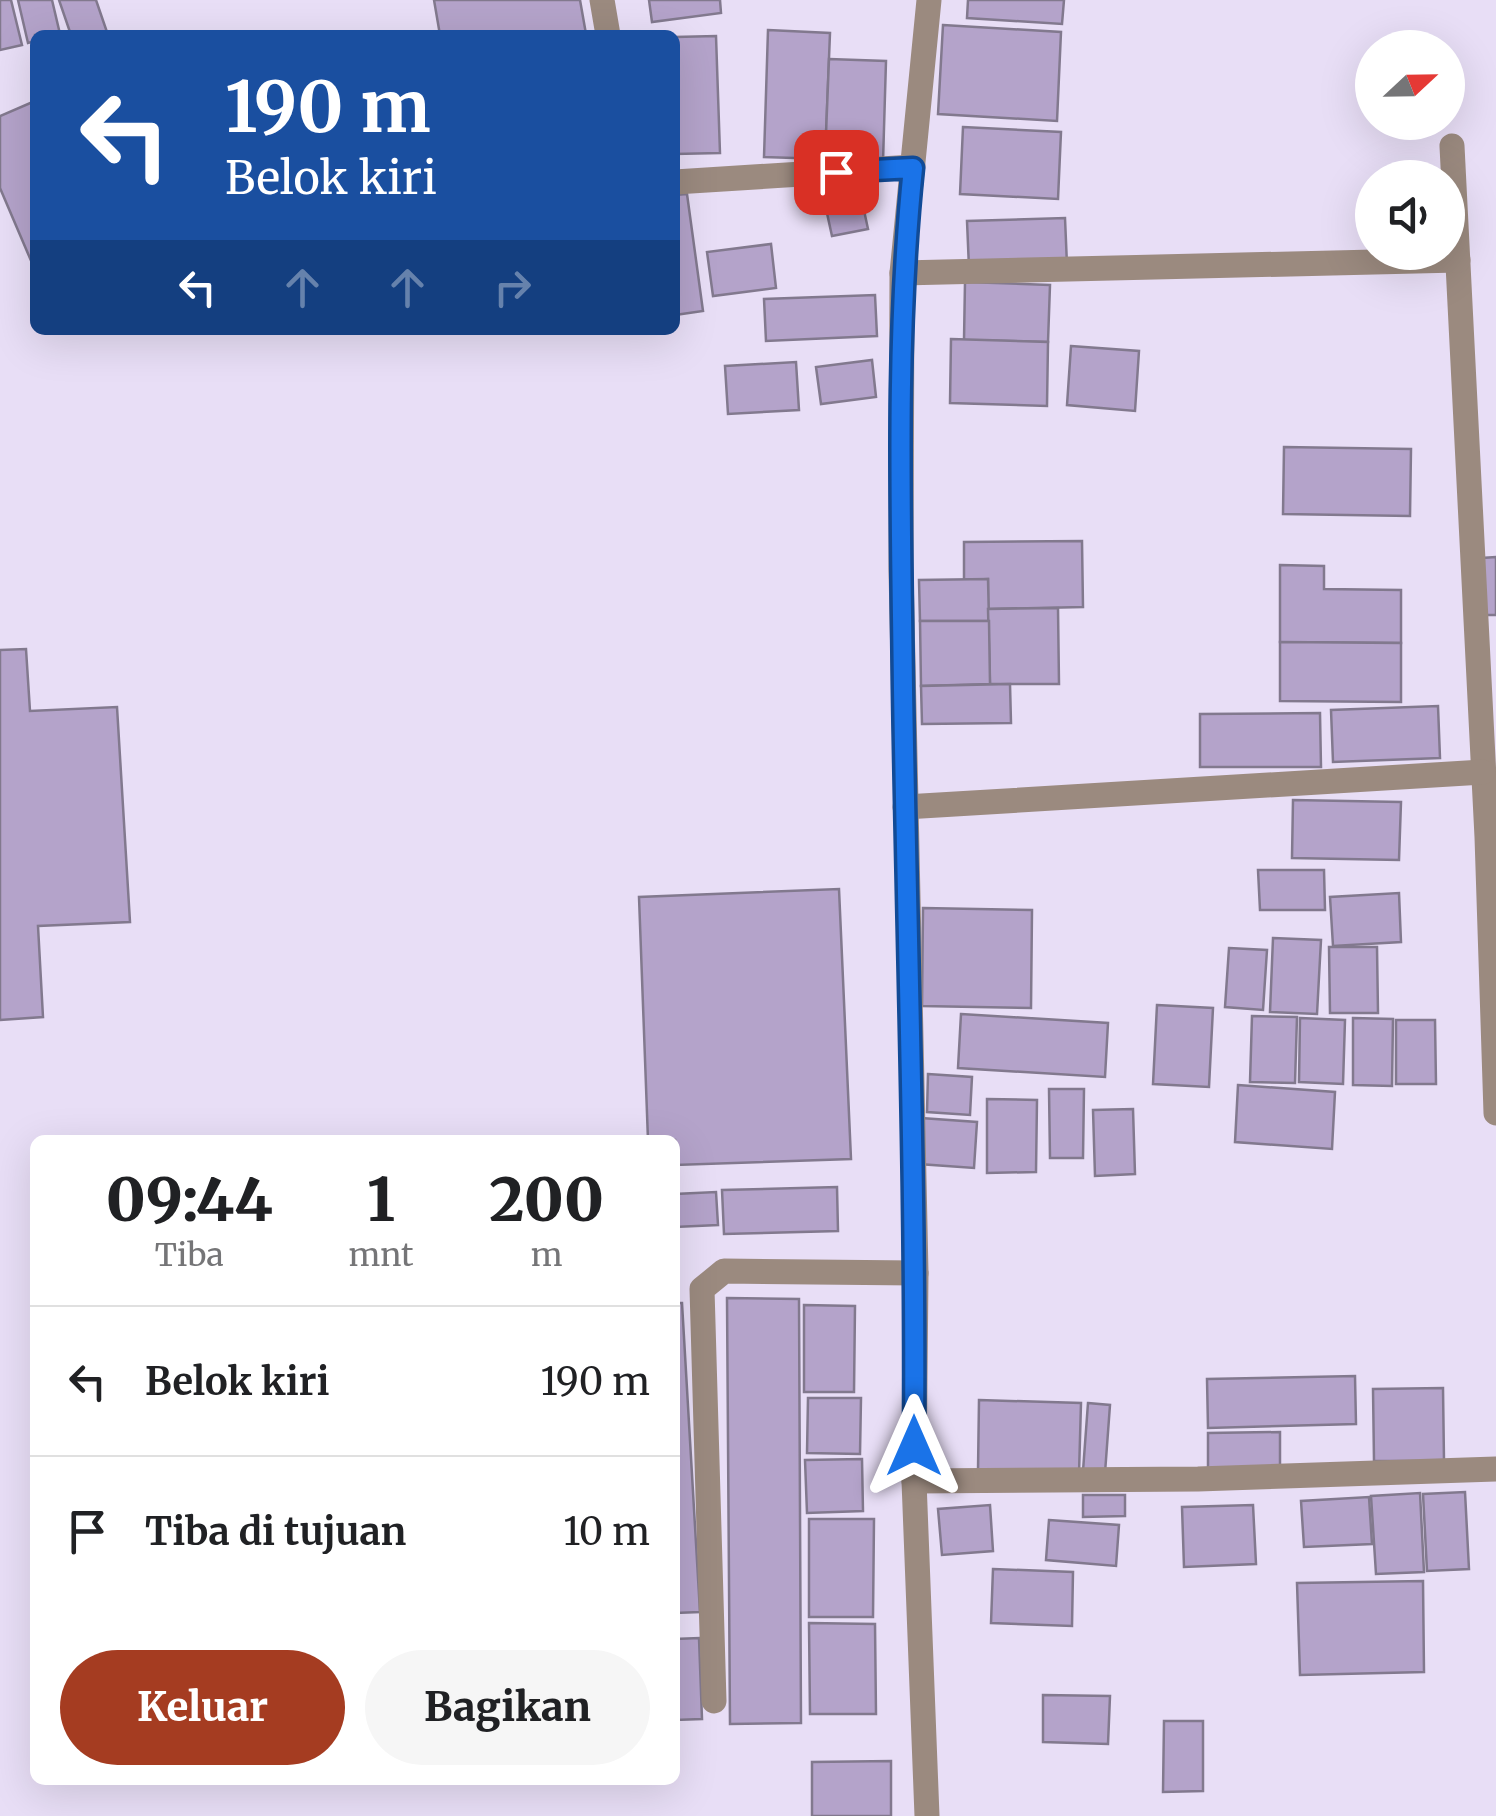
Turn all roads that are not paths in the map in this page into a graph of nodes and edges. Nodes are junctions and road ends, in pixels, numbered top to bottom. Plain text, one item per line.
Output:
1 (602, 0) edge
2 (929, 0) edge
3 (607, 30) edge
4 (1452, 146) dead end
5 (1453, 160) edge
6 (913, 168) junction
7 (680, 182) edge
8 (1355, 262) edge
9 (1459, 270) edge
10 (902, 273) junction
11 (1484, 772) junction
12 (905, 807) junction
13 (1492, 837) edge
14 (1496, 1112) edge
15 (916, 1273) junction
16 (1496, 1468) edge
17 (914, 1481) junction
18 (714, 1701) dead end
19 (927, 1816) edge

1 - 3 street
2 - 6 street
4 - 5 street
6 - 7 street
6 - 10 street
8 - 10 street
9 - 11 street
10 - 12 street
11 - 12 street
11 - 13 street
12 - 15 street
13 - 14 street
15 - 17 street
15 - 18 street
16 - 17 street
17 - 19 street

